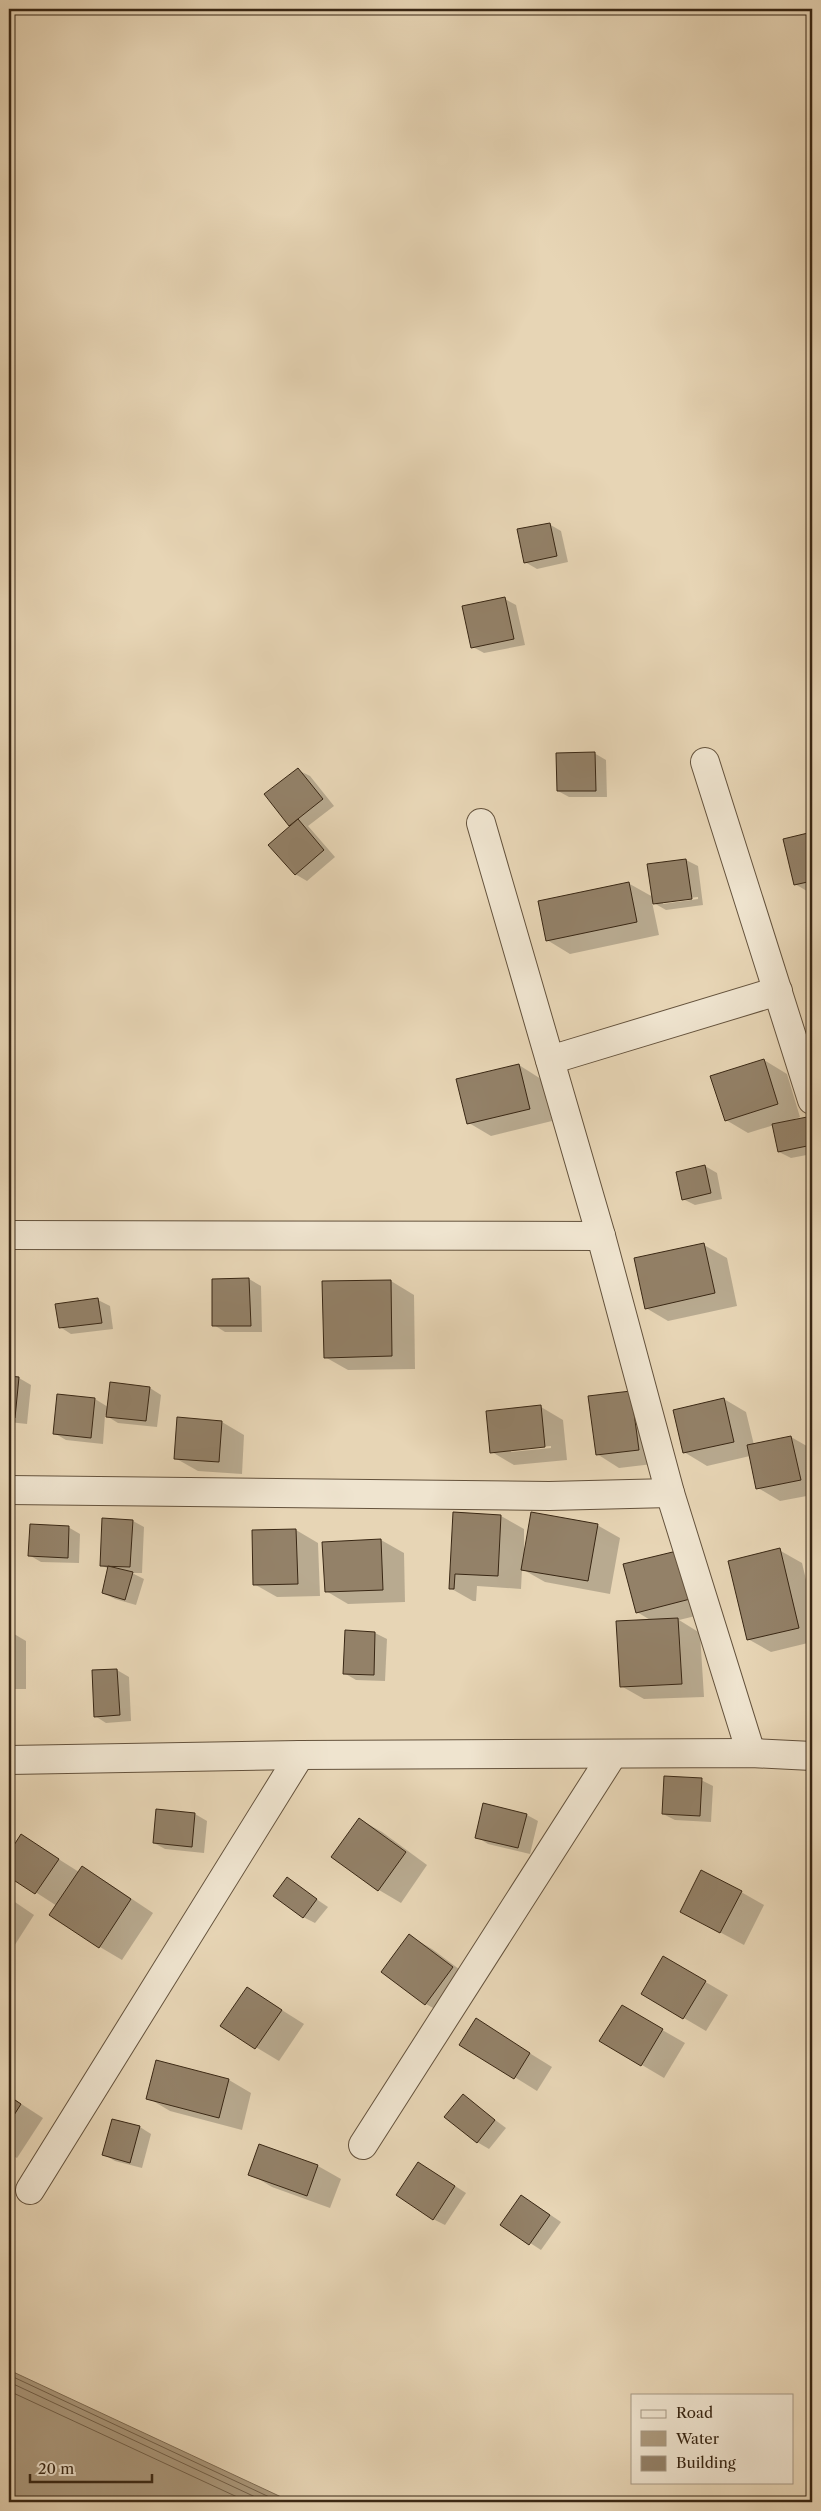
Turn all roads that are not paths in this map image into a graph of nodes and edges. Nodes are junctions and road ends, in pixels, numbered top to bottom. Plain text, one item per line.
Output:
1 (706, 762) dead end
2 (481, 823) dead end
3 (778, 991) junction
4 (550, 1060) junction
5 (812, 1100) edge
6 (9, 1235) edge
7 (601, 1236) junction
8 (9, 1490) edge
9 (670, 1493) junction
10 (751, 1753) junction
11 (613, 1754) junction
12 (300, 1755) junction
13 (812, 1756) edge
14 (9, 1760) edge
15 (363, 2145) dead end
16 (30, 2190) dead end

1 - 3 street
2 - 4 street
3 - 4 street
3 - 5 street
4 - 7 street
6 - 7 street
7 - 9 street
8 - 9 street
9 - 10 street
10 - 11 street
10 - 13 street
11 - 12 street
11 - 15 street
12 - 14 street
12 - 16 street

